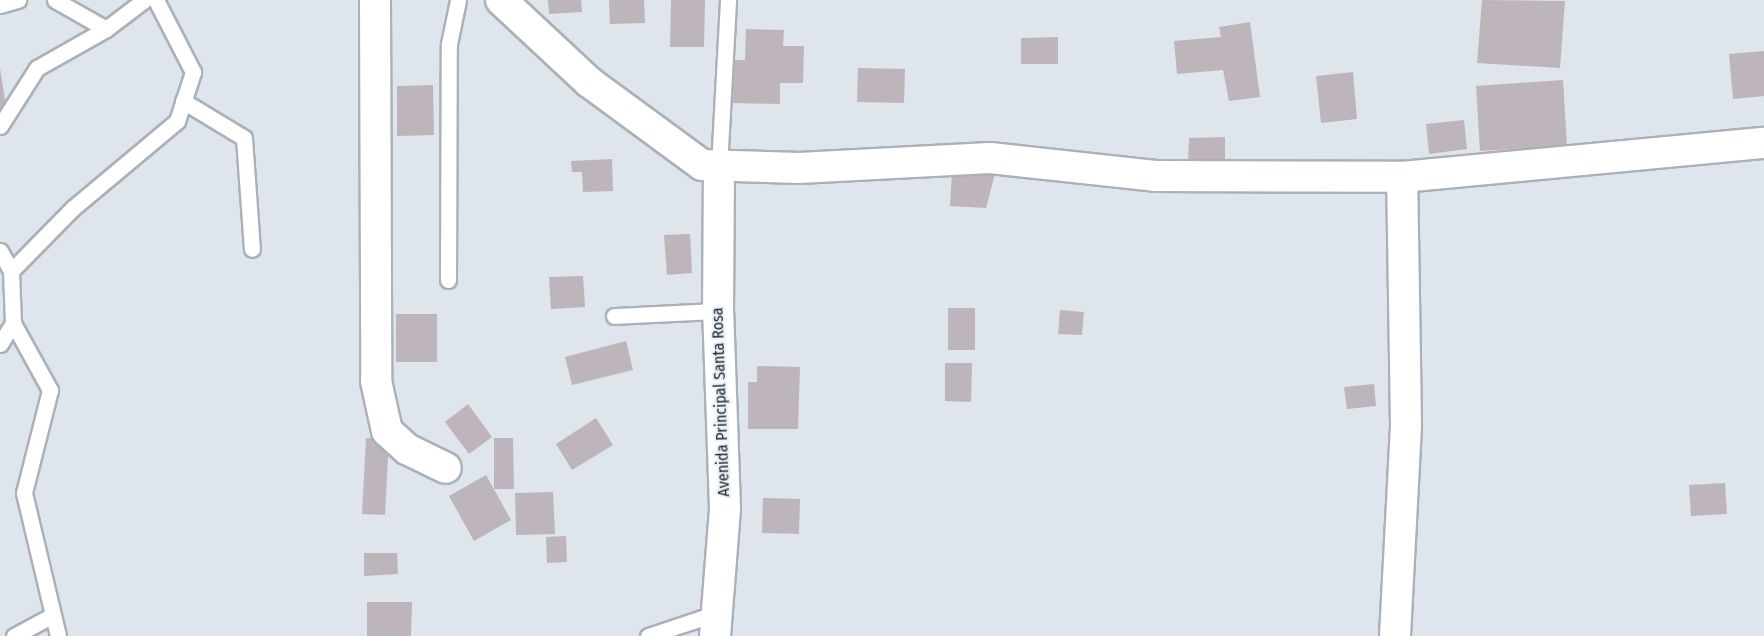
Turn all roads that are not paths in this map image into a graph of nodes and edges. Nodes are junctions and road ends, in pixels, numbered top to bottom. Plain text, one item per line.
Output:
1 (18, 0) edge
2 (55, 0) edge
3 (144, 0) edge
4 (156, 0) edge
5 (375, 0) edge
6 (458, 0) edge
7 (501, 0) edge
8 (728, 0) edge
9 (0, 4) edge
10 (106, 28) junction
11 (183, 101) junction
12 (0, 126) edge
13 (1764, 143) edge
14 (719, 167) junction
15 (1402, 177) junction
16 (252, 249) dead end
17 (0, 251) edge
18 (11, 271) junction
19 (448, 280) dead end
20 (718, 311) junction
21 (614, 316) dead end
22 (14, 323) junction
23 (0, 344) edge
24 (446, 468) dead end
25 (53, 615) junction
26 (716, 625) edge
27 (14, 636) edge
28 (58, 636) edge
29 (648, 636) edge
30 (1395, 636) edge

1 - 9 lane
2 - 10 lane
3 - 10 lane
4 - 11 lane
5 - 24 street
6 - 19 lane
7 - 14 street
8 - 14 lane
10 - 12 lane
11 - 16 lane
11 - 18 lane
13 - 15 street
14 - 15 street
14 - 20 street, Avenida Principal Santa Rosa
15 - 30 street
17 - 18 lane
18 - 22 lane
20 - 21 lane
20 - 26 street, Avenida Principal Santa Rosa
22 - 23 lane
22 - 25 lane
25 - 27 lane
25 - 28 lane
26 - 29 lane

